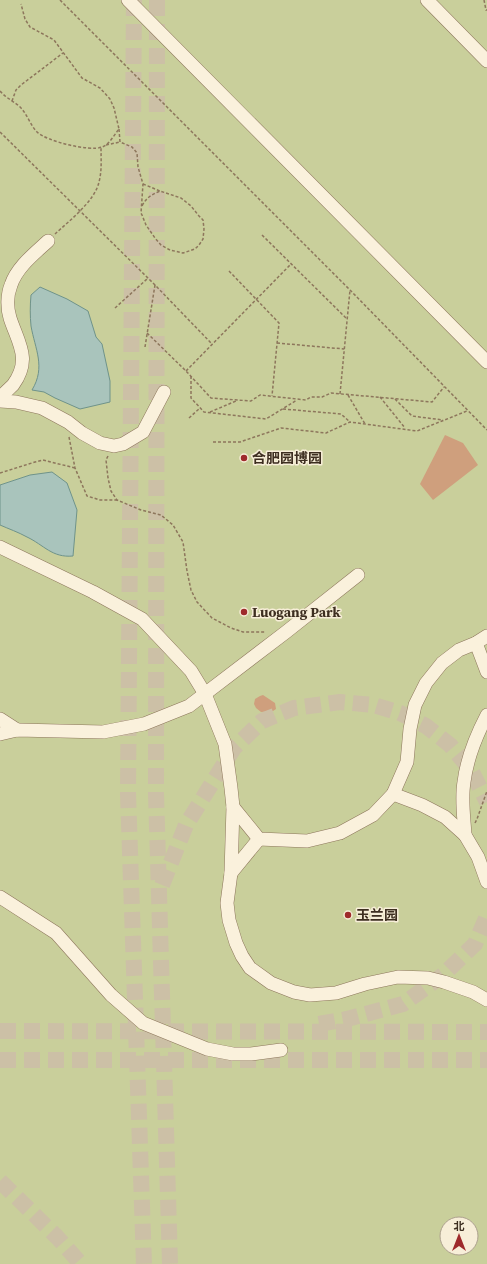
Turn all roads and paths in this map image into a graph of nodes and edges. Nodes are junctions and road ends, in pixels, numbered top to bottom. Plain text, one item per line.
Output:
1 (60, 0) edge
2 (128, 0) edge
3 (427, 0) edge
4 (484, 0) edge
5 (21, 4) dead end
6 (487, 10) edge
7 (64, 53) junction
8 (487, 60) edge
9 (0, 91) edge
10 (12, 102) junction
11 (119, 129) junction
12 (0, 132) edge
13 (120, 142) junction
14 (106, 145) junction
15 (101, 148) junction
16 (143, 184) junction
17 (160, 191) junction
18 (142, 206) junction
19 (80, 211) junction
20 (262, 236) dead end
21 (48, 241) joint
22 (291, 264) junction
23 (229, 271) dead end
24 (148, 278) junction
25 (155, 285) junction
26 (350, 290) junction
27 (256, 299) junction
28 (115, 308) dead end
29 (347, 319) junction
30 (147, 333) junction
31 (277, 343) junction
32 (212, 344) junction
33 (144, 347) dead end
34 (344, 349) junction
35 (487, 362) edge
36 (186, 371) junction
37 (191, 376) junction
38 (444, 387) junction
39 (164, 392) dead end
40 (340, 394) junction
41 (348, 395) junction
42 (272, 397) junction
43 (0, 398) edge
44 (380, 398) junction
45 (395, 399) junction
46 (238, 400) junction
47 (298, 400) junction
48 (0, 401) edge
49 (200, 408) junction
50 (282, 409) junction
51 (467, 410) junction
52 (209, 413) junction
53 (189, 418) dead end
54 (444, 420) junction
55 (68, 422) junction
56 (350, 422) junction
57 (365, 424) junction
58 (406, 429) junction
59 (487, 430) edge
60 (213, 442) dead end
61 (114, 446) junction
62 (75, 468) junction
63 (0, 472) edge
64 (117, 500) junction
65 (0, 548) edge
66 (358, 575) dead end
67 (269, 632) dead end
68 (482, 640) edge
69 (487, 672) edge
70 (204, 694) junction
71 (487, 715) edge
72 (0, 719) edge
73 (17, 730) junction
74 (0, 734) edge
75 (487, 790) edge
76 (392, 794) junction
77 (232, 807) junction
78 (465, 831) junction
79 (259, 840) junction
80 (231, 873) junction
81 (487, 882) edge
82 (0, 897) edge
83 (487, 1000) edge
84 (281, 1050) dead end

1 - 26 path
2 - 35 street
3 - 8 street
4 - 6 path
5 - 7 path
7 - 10 path
7 - 11 path
9 - 10 path
10 - 15 path
11 - 13 path
11 - 14 path
12 - 19 path
13 - 14 path
13 - 16 path
14 - 15 path
15 - 19 path
16 - 17 path
16 - 18 path
17 - 18 path
17 - 18 path
19 - 21 path
19 - 24 path
20 - 22 path
21 - 43 street
22 - 27 path
22 - 29 path
23 - 27 path
24 - 25 path
24 - 28 path
25 - 30 path
25 - 32 path
26 - 29 path
26 - 38 path
27 - 31 path
27 - 32 path
29 - 34 path
30 - 33 path
30 - 36 path
31 - 34 path
31 - 42 path
32 - 36 path
34 - 40 path
36 - 37 path
37 - 46 path
37 - 49 path
38 - 45 path
38 - 51 path
39 - 61 street
40 - 41 path
40 - 47 path
41 - 44 path
41 - 57 path
42 - 46 path
42 - 47 path
44 - 45 path
44 - 58 path
45 - 54 path
46 - 52 path
47 - 50 path
48 - 55 street
49 - 52 path
49 - 53 path
50 - 52 path
50 - 56 path
51 - 54 path
51 - 59 path
54 - 58 path
55 - 61 street
55 - 62 path
56 - 57 path
56 - 60 path
57 - 58 path
61 - 64 path
62 - 63 path
62 - 64 path
64 - 67 path
65 - 70 street
66 - 70 street
68 - 69 street
68 - 76 street
70 - 73 street
70 - 77 street
71 - 78 street
72 - 73 street
73 - 74 street
75 - 78 path
76 - 78 street
76 - 79 street
77 - 79 street
77 - 80 street
78 - 81 street
79 - 80 street
80 - 83 street
82 - 84 street

